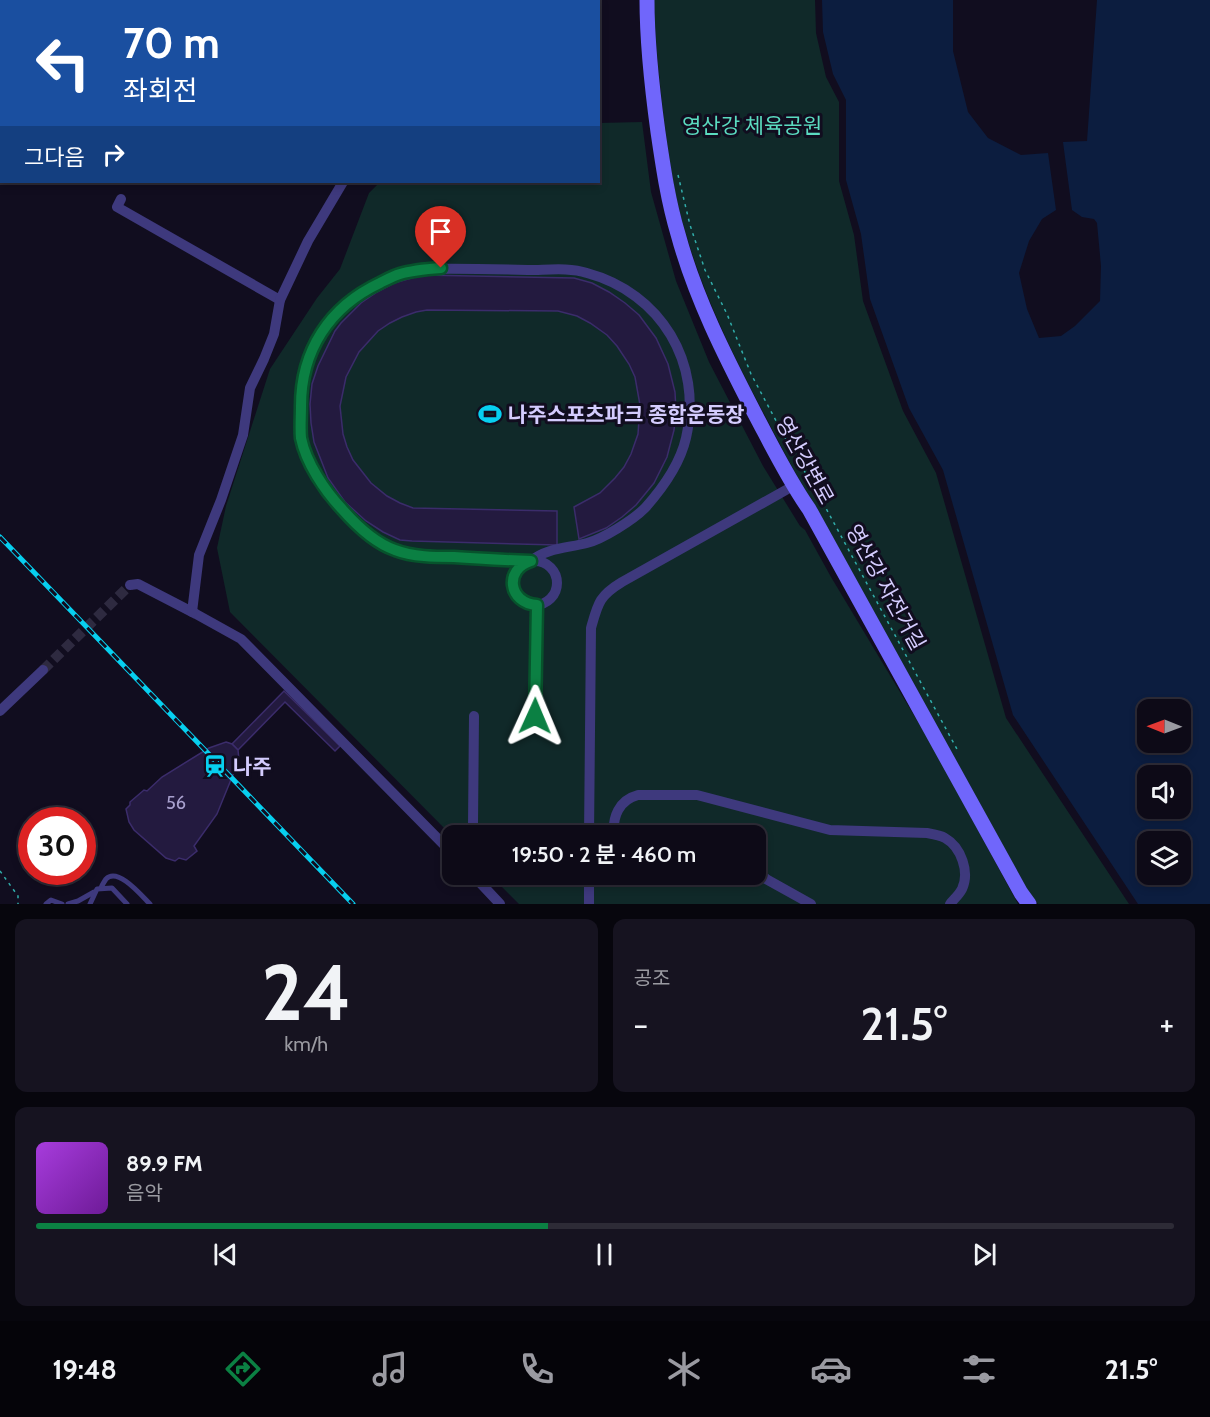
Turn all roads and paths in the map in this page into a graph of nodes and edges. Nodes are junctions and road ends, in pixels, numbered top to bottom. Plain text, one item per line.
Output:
1 (647, 0) edge
2 (678, 173) dead end
3 (342, 183) edge
4 (120, 199) dead end
5 (280, 300) junction
6 (793, 486) junction
7 (531, 561) junction
8 (130, 585) dead end
9 (537, 605) junction
10 (192, 612) junction
11 (42, 670) tunnel mouth
12 (0, 711) edge
13 (474, 716) dead end
14 (535, 716) dead end
15 (962, 759) dead end
16 (473, 825) edge
17 (589, 825) edge
18 (612, 825) edge
19 (442, 843) edge
20 (0, 871) edge
21 (766, 879) edge
22 (482, 885) edge
23 (589, 885) edge
24 (98, 890) junction
25 (18, 904) edge
26 (46, 904) edge
27 (62, 904) edge
28 (68, 904) edge
29 (90, 904) edge
30 (127, 904) edge
31 (150, 904) edge
32 (500, 904) edge
33 (589, 904) edge
34 (811, 904) edge
35 (950, 904) edge
36 (1029, 904) edge

1 - 6 street, 영산강변로
2 - 15 path, 영산강 자전거길
3 - 5 street
4 - 5 street
5 - 10 street
6 - 17 street
6 - 36 street, 영산강변로
7 - 7 street
7 - 9 street
7 - 9 street
8 - 10 street
9 - 14 street
10 - 19 street
11 - 12 street
13 - 16 street
18 - 35 street
20 - 25 path
21 - 34 street
22 - 32 street
23 - 33 street
24 - 28 lane
24 - 29 lane
24 - 30 lane
24 - 31 lane
26 - 27 lane

